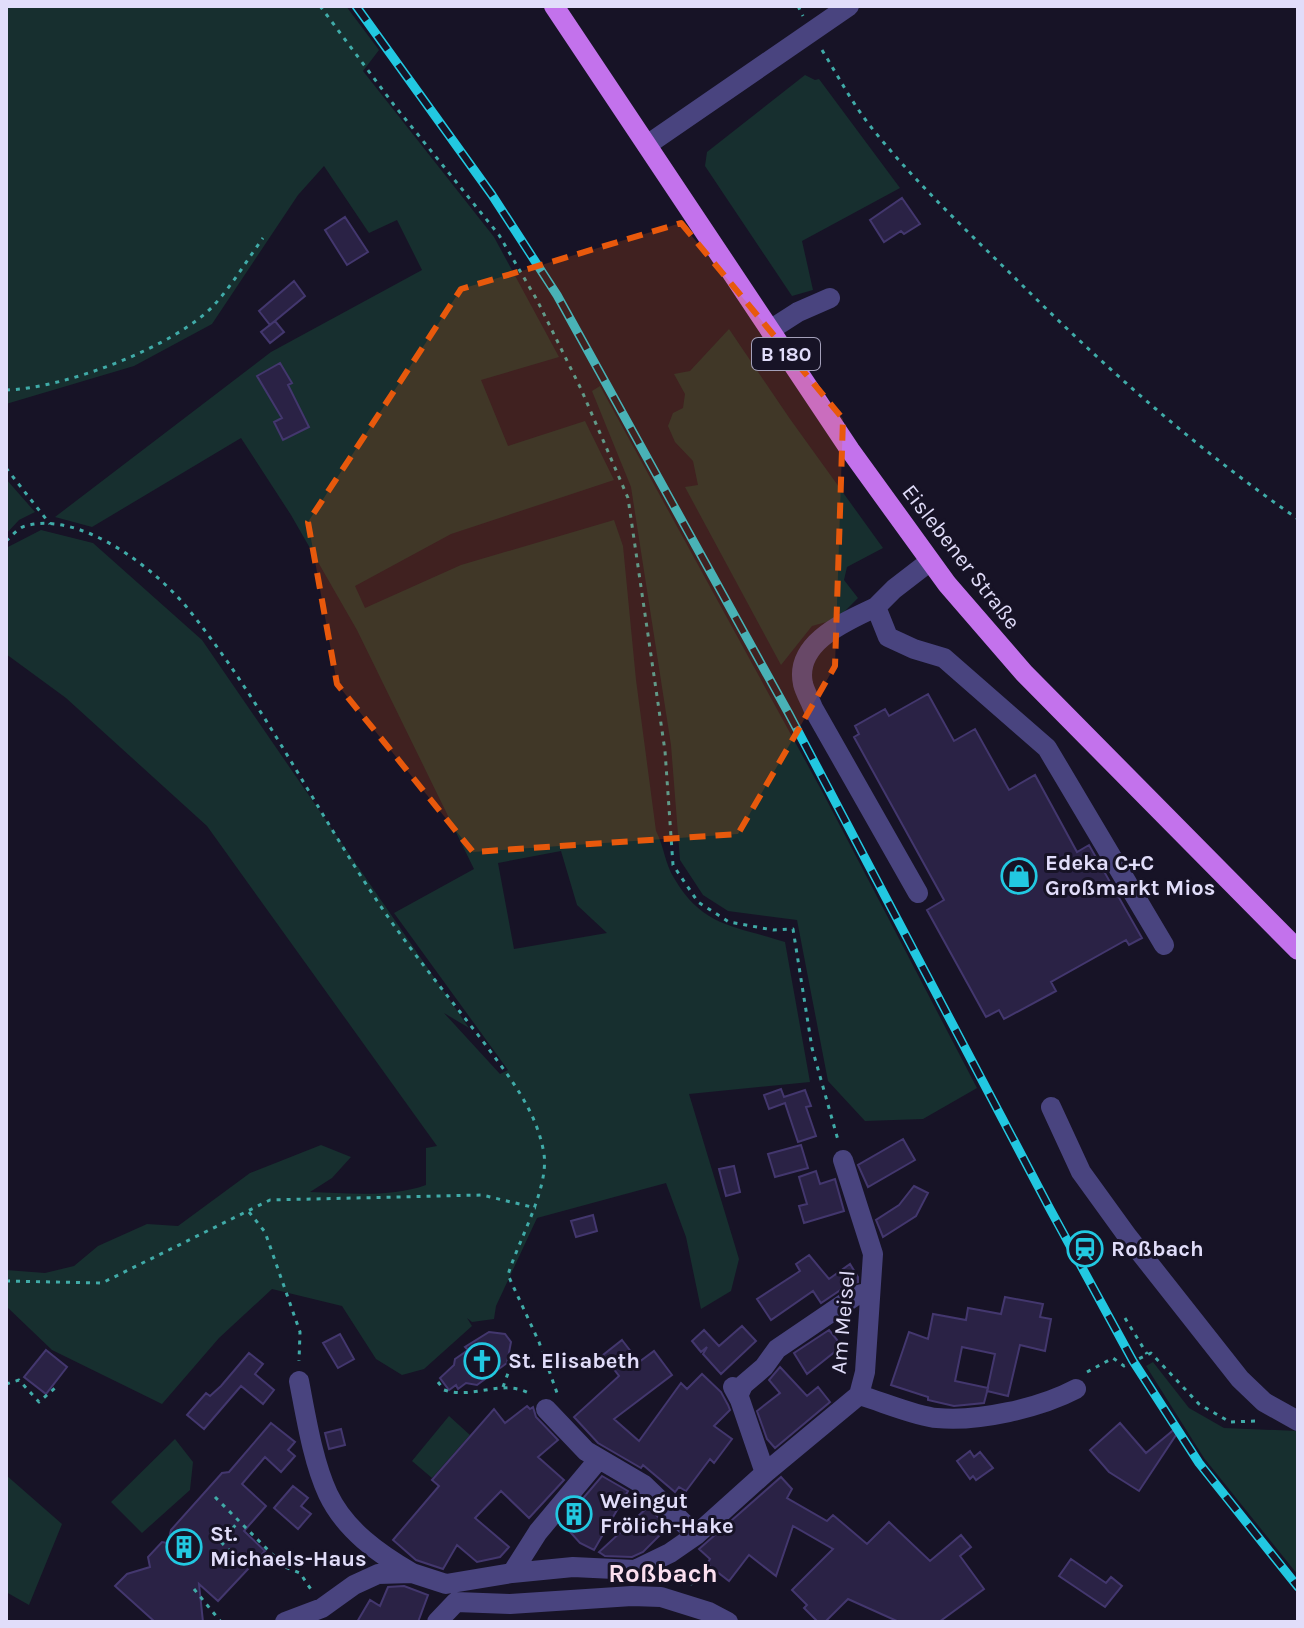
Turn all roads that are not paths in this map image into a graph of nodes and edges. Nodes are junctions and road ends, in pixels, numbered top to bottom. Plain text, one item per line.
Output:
1 (554, 6) edge
2 (849, 6) edge
3 (647, 145) junction
4 (830, 298) dead end
5 (770, 330) junction
6 (929, 562) junction
7 (876, 607) junction
8 (918, 893) dead end
9 (1164, 945) dead end
10 (1298, 950) edge
11 (1051, 1107) dead end
12 (843, 1160) road end
13 (870, 1292) junction
14 (299, 1381) road end
15 (1076, 1389) road end
16 (859, 1395) junction
17 (546, 1409) road end
18 (1290, 1417) edge
19 (599, 1459) junction
20 (765, 1473) junction
21 (696, 1535) junction
22 (412, 1573) junction
23 (512, 1573) junction
24 (451, 1593) junction
25 (524, 1613) edge
26 (285, 1622) edge
27 (437, 1622) edge
28 (728, 1622) edge

1 - 3 main road, B 180
2 - 3 street
3 - 5 main road, Eislebener Straße / B 180
4 - 5 street
5 - 6 main road, Eislebener Straße / B 180
6 - 7 street
6 - 10 main road, Eislebener Straße / B 180
7 - 8 street
7 - 9 street
11 - 18 street
12 - 13 street, Am Meisel
13 - 16 street, Am Meisel
13 - 20 street
14 - 22 street
15 - 16 street, Am Meisel
16 - 20 street, Am Meisel
17 - 19 street
19 - 21 street
19 - 23 street
20 - 21 street, Am Meisel
21 - 23 street, Am Meisel
22 - 24 street
22 - 26 street
23 - 24 street, Am Meisel
24 - 25 street
24 - 27 street
25 - 28 street

